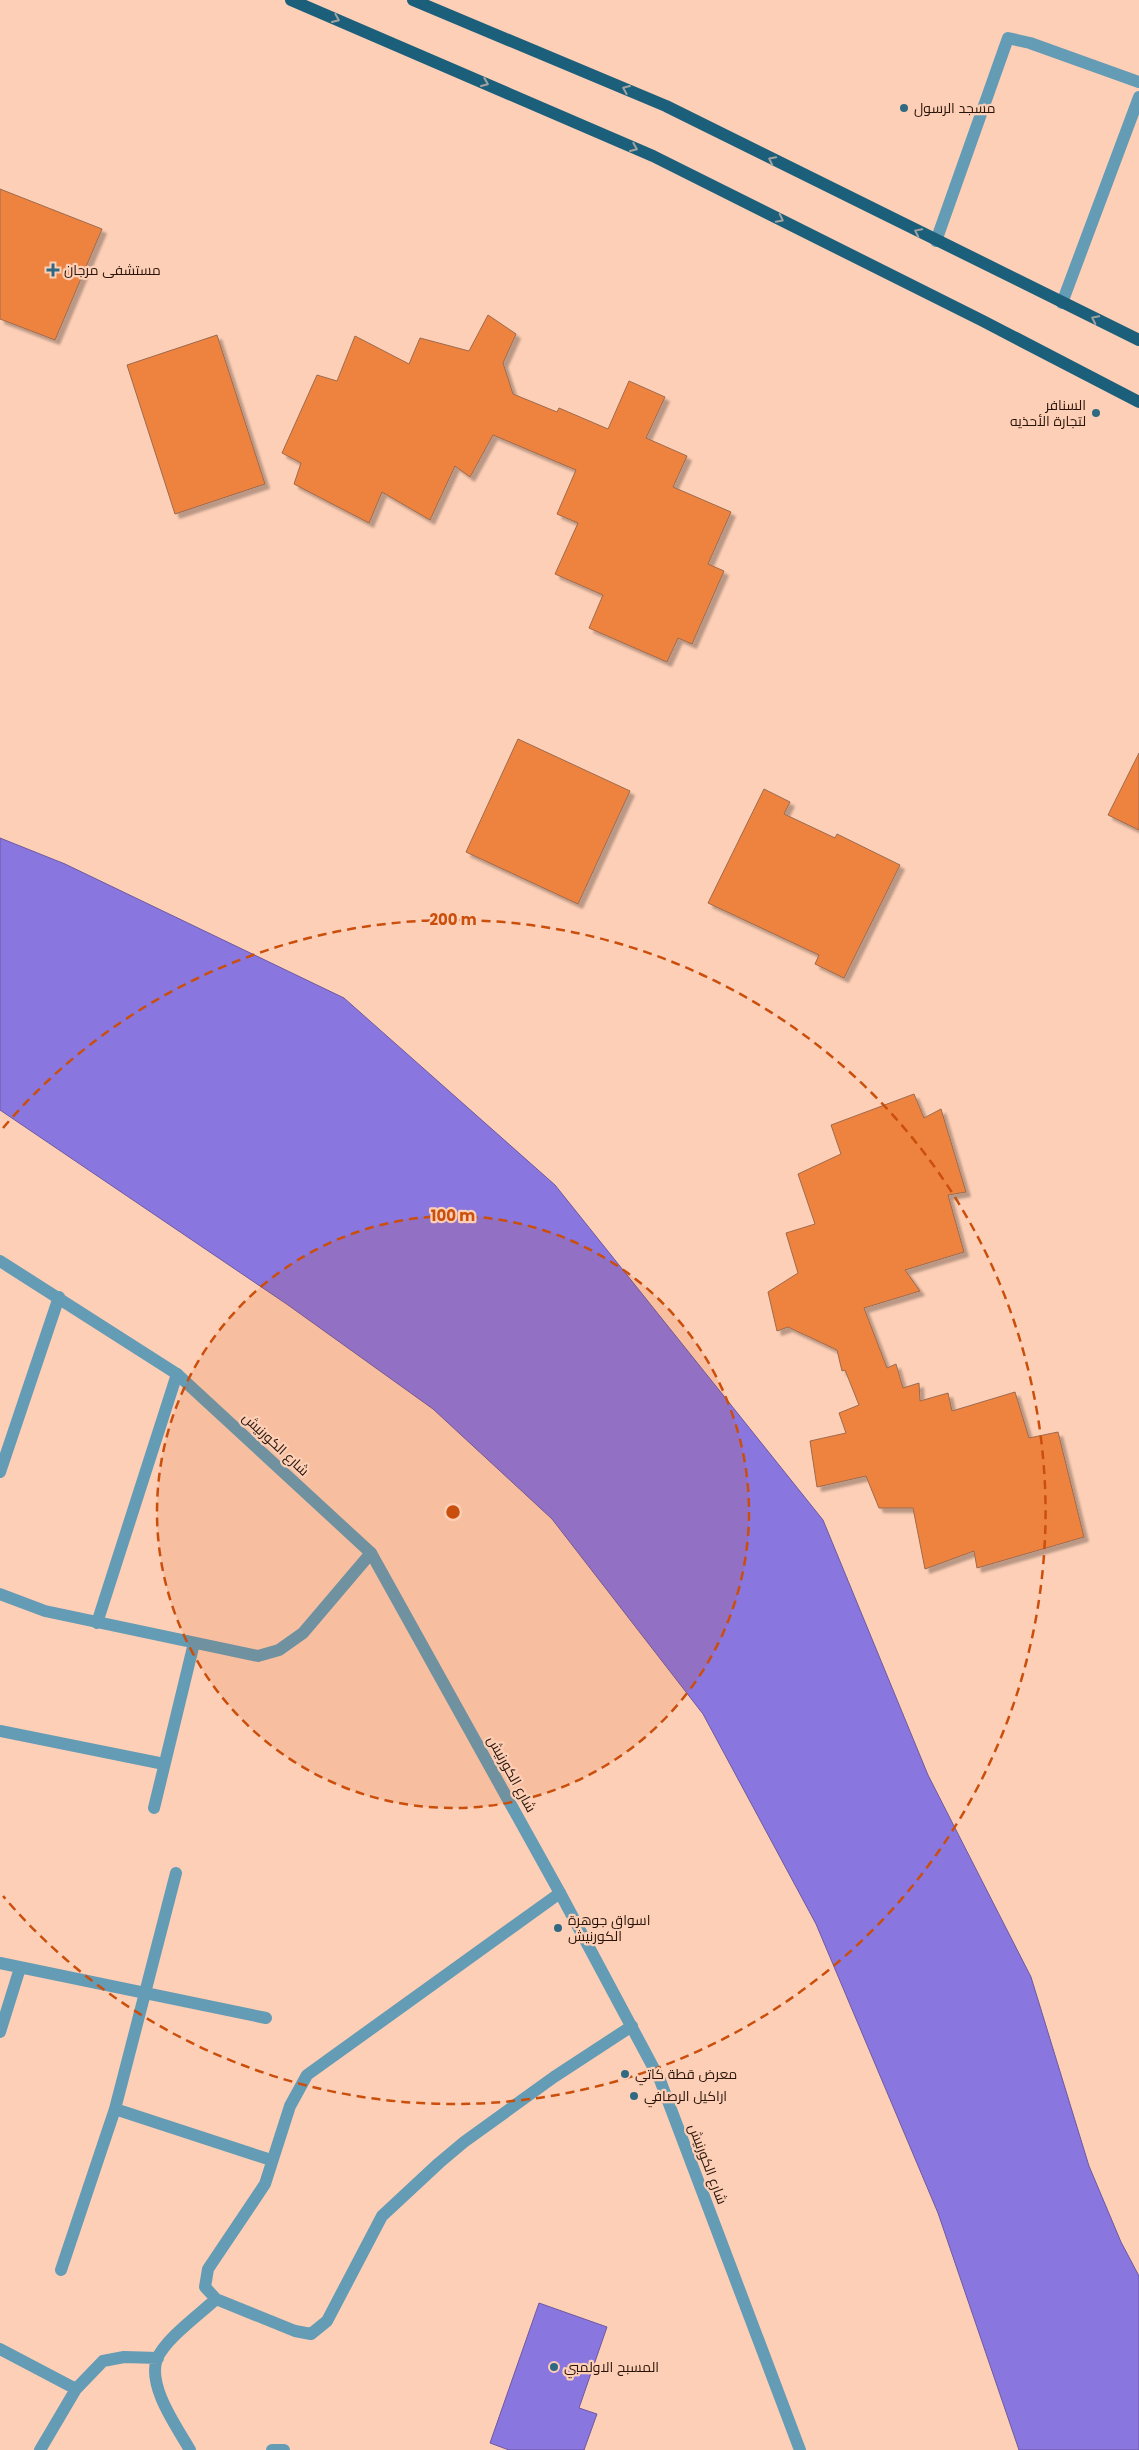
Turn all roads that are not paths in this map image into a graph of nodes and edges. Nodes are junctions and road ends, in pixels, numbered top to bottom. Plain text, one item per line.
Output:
1 (291, 0) edge
2 (413, 0) edge
3 (1139, 82) edge
4 (1139, 97) edge
5 (936, 241) junction
6 (1062, 303) junction
7 (1139, 340) edge
8 (1139, 402) edge
9 (0, 1261) edge
10 (59, 1297) junction
11 (178, 1374) junction
12 (0, 1472) edge
13 (371, 1553) junction
14 (0, 1594) edge
15 (97, 1623) junction
16 (194, 1643) junction
17 (0, 1731) edge
18 (164, 1764) junction
19 (154, 1808) dead end
20 (176, 1873) dead end
21 (560, 1893) junction
22 (0, 1963) edge
23 (20, 1968) junction
24 (144, 1994) junction
25 (266, 2018) dead end
26 (632, 2026) junction
27 (0, 2032) edge
28 (115, 2109) junction
29 (271, 2160) junction
30 (61, 2270) dead end
31 (216, 2299) junction
32 (0, 2349) edge
33 (158, 2358) junction
34 (76, 2389) junction
35 (40, 2450) edge
36 (190, 2450) edge
37 (272, 2450) edge
38 (284, 2450) edge
39 (800, 2450) edge

1 -> 8 main road
5 -> 2 main road
3 - 5 street
4 - 6 street
5 - 6 main road
7 -> 6 main road
9 - 10 street, شارع الكورنيش
10 - 11 street, شارع الكورنيش
10 - 12 street
11 - 13 street, شارع الكورنيش
11 - 15 street
13 - 16 street
13 - 21 street, شارع الكورنيش
14 - 15 street
15 - 16 street
16 - 18 street
17 - 18 street
18 - 19 street
20 - 24 street
21 - 26 street, شارع الكورنيش
21 - 29 street
22 - 23 street
23 - 24 street
23 - 27 street
24 - 25 street
24 - 28 street
26 - 31 street
26 - 39 street, شارع الكورنيش
28 - 29 street
28 - 30 street
29 - 31 street
31 - 33 street
32 - 34 street
33 - 34 street
33 - 36 street
34 - 35 street
37 - 38 street

